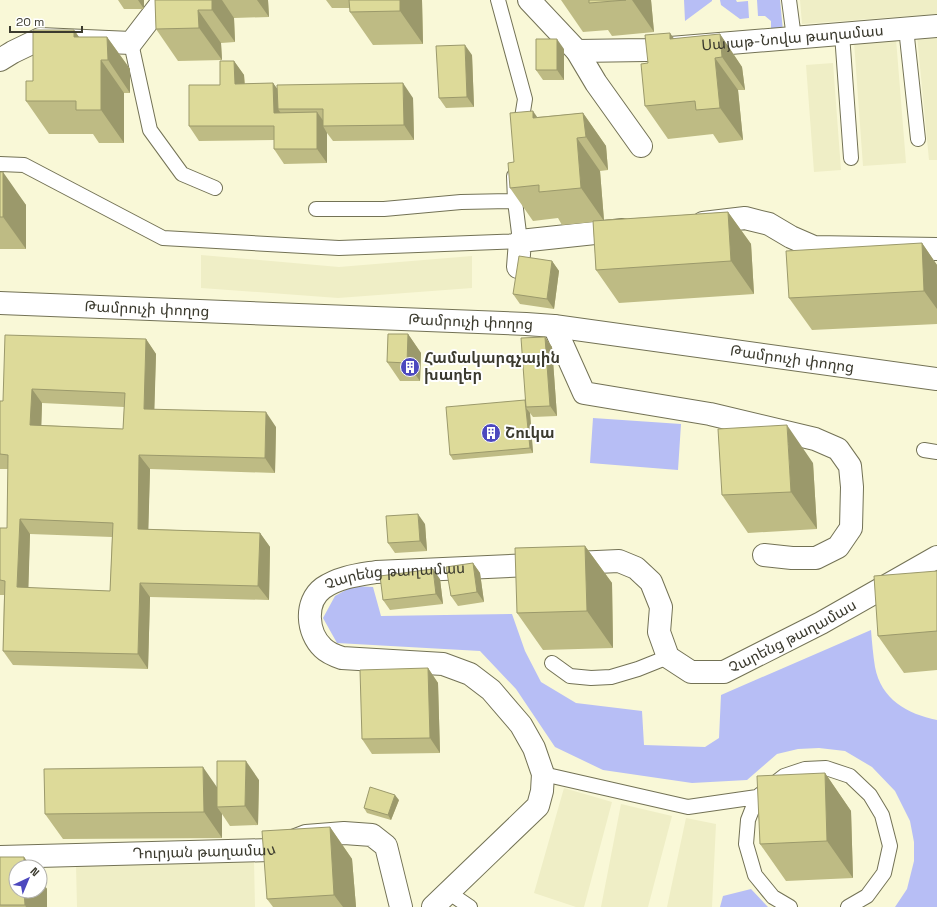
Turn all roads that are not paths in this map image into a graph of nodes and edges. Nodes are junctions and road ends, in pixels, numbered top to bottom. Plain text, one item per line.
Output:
1 (164, 0) edge
2 (498, 0) edge
3 (529, 0) edge
4 (789, 0) edge
5 (937, 26) edge
6 (906, 28) junction
7 (842, 34) junction
8 (794, 38) junction
9 (131, 43) junction
10 (577, 51) junction
11 (0, 60) edge
12 (918, 139) dead end
13 (519, 142) edge
14 (641, 146) dead end
15 (851, 158) dead end
16 (0, 164) edge
17 (516, 164) edge
18 (214, 188) dead end
19 (515, 202) junction
20 (316, 209) dead end
21 (683, 224) edge
22 (644, 228) edge
23 (520, 241) junction
24 (937, 249) edge
25 (518, 267) edge
26 (0, 303) edge
27 (554, 326) junction
28 (937, 379) edge
29 (764, 555) dead end
30 (937, 557) edge
31 (668, 657) junction
32 (552, 663) dead end
33 (543, 774) junction
34 (757, 797) junction
35 (0, 857) edge
36 (448, 892) junction
37 (402, 907) edge
38 (433, 907) edge
39 (470, 907) edge
40 (790, 907) edge
41 (848, 907) edge

1 - 9 street
2 - 13 lane
3 - 10 street
4 - 8 lane
5 - 6 street, Սայաթ-Նովա թաղամաս
6 - 7 street, Սայաթ-Նովա թաղամաս
6 - 12 lane
7 - 8 street, Սայաթ-Նովա թաղամաս
7 - 15 lane
8 - 10 street, Սայաթ-Նովա թաղամաս
9 - 11 street
9 - 18 lane
10 - 14 street
16 - 23 lane
17 - 19 lane
19 - 20 lane
19 - 23 lane
21 - 24 street
22 - 23 street
23 - 25 street
26 - 27 street, Թամրուչի փողոց
27 - 28 street, Թամրուչի փողոց
27 - 29 street
30 - 31 street, Չարենց թաղամաս
31 - 32 lane
31 - 33 street, Չարենց թաղամաս
33 - 34 lane
33 - 36 street, Չարենց թաղամաս
34 - 40 lane
34 - 41 lane
35 - 37 street, Դուրյան թաղամաս
36 - 38 street, Չարենց թաղամաս
36 - 39 lane

